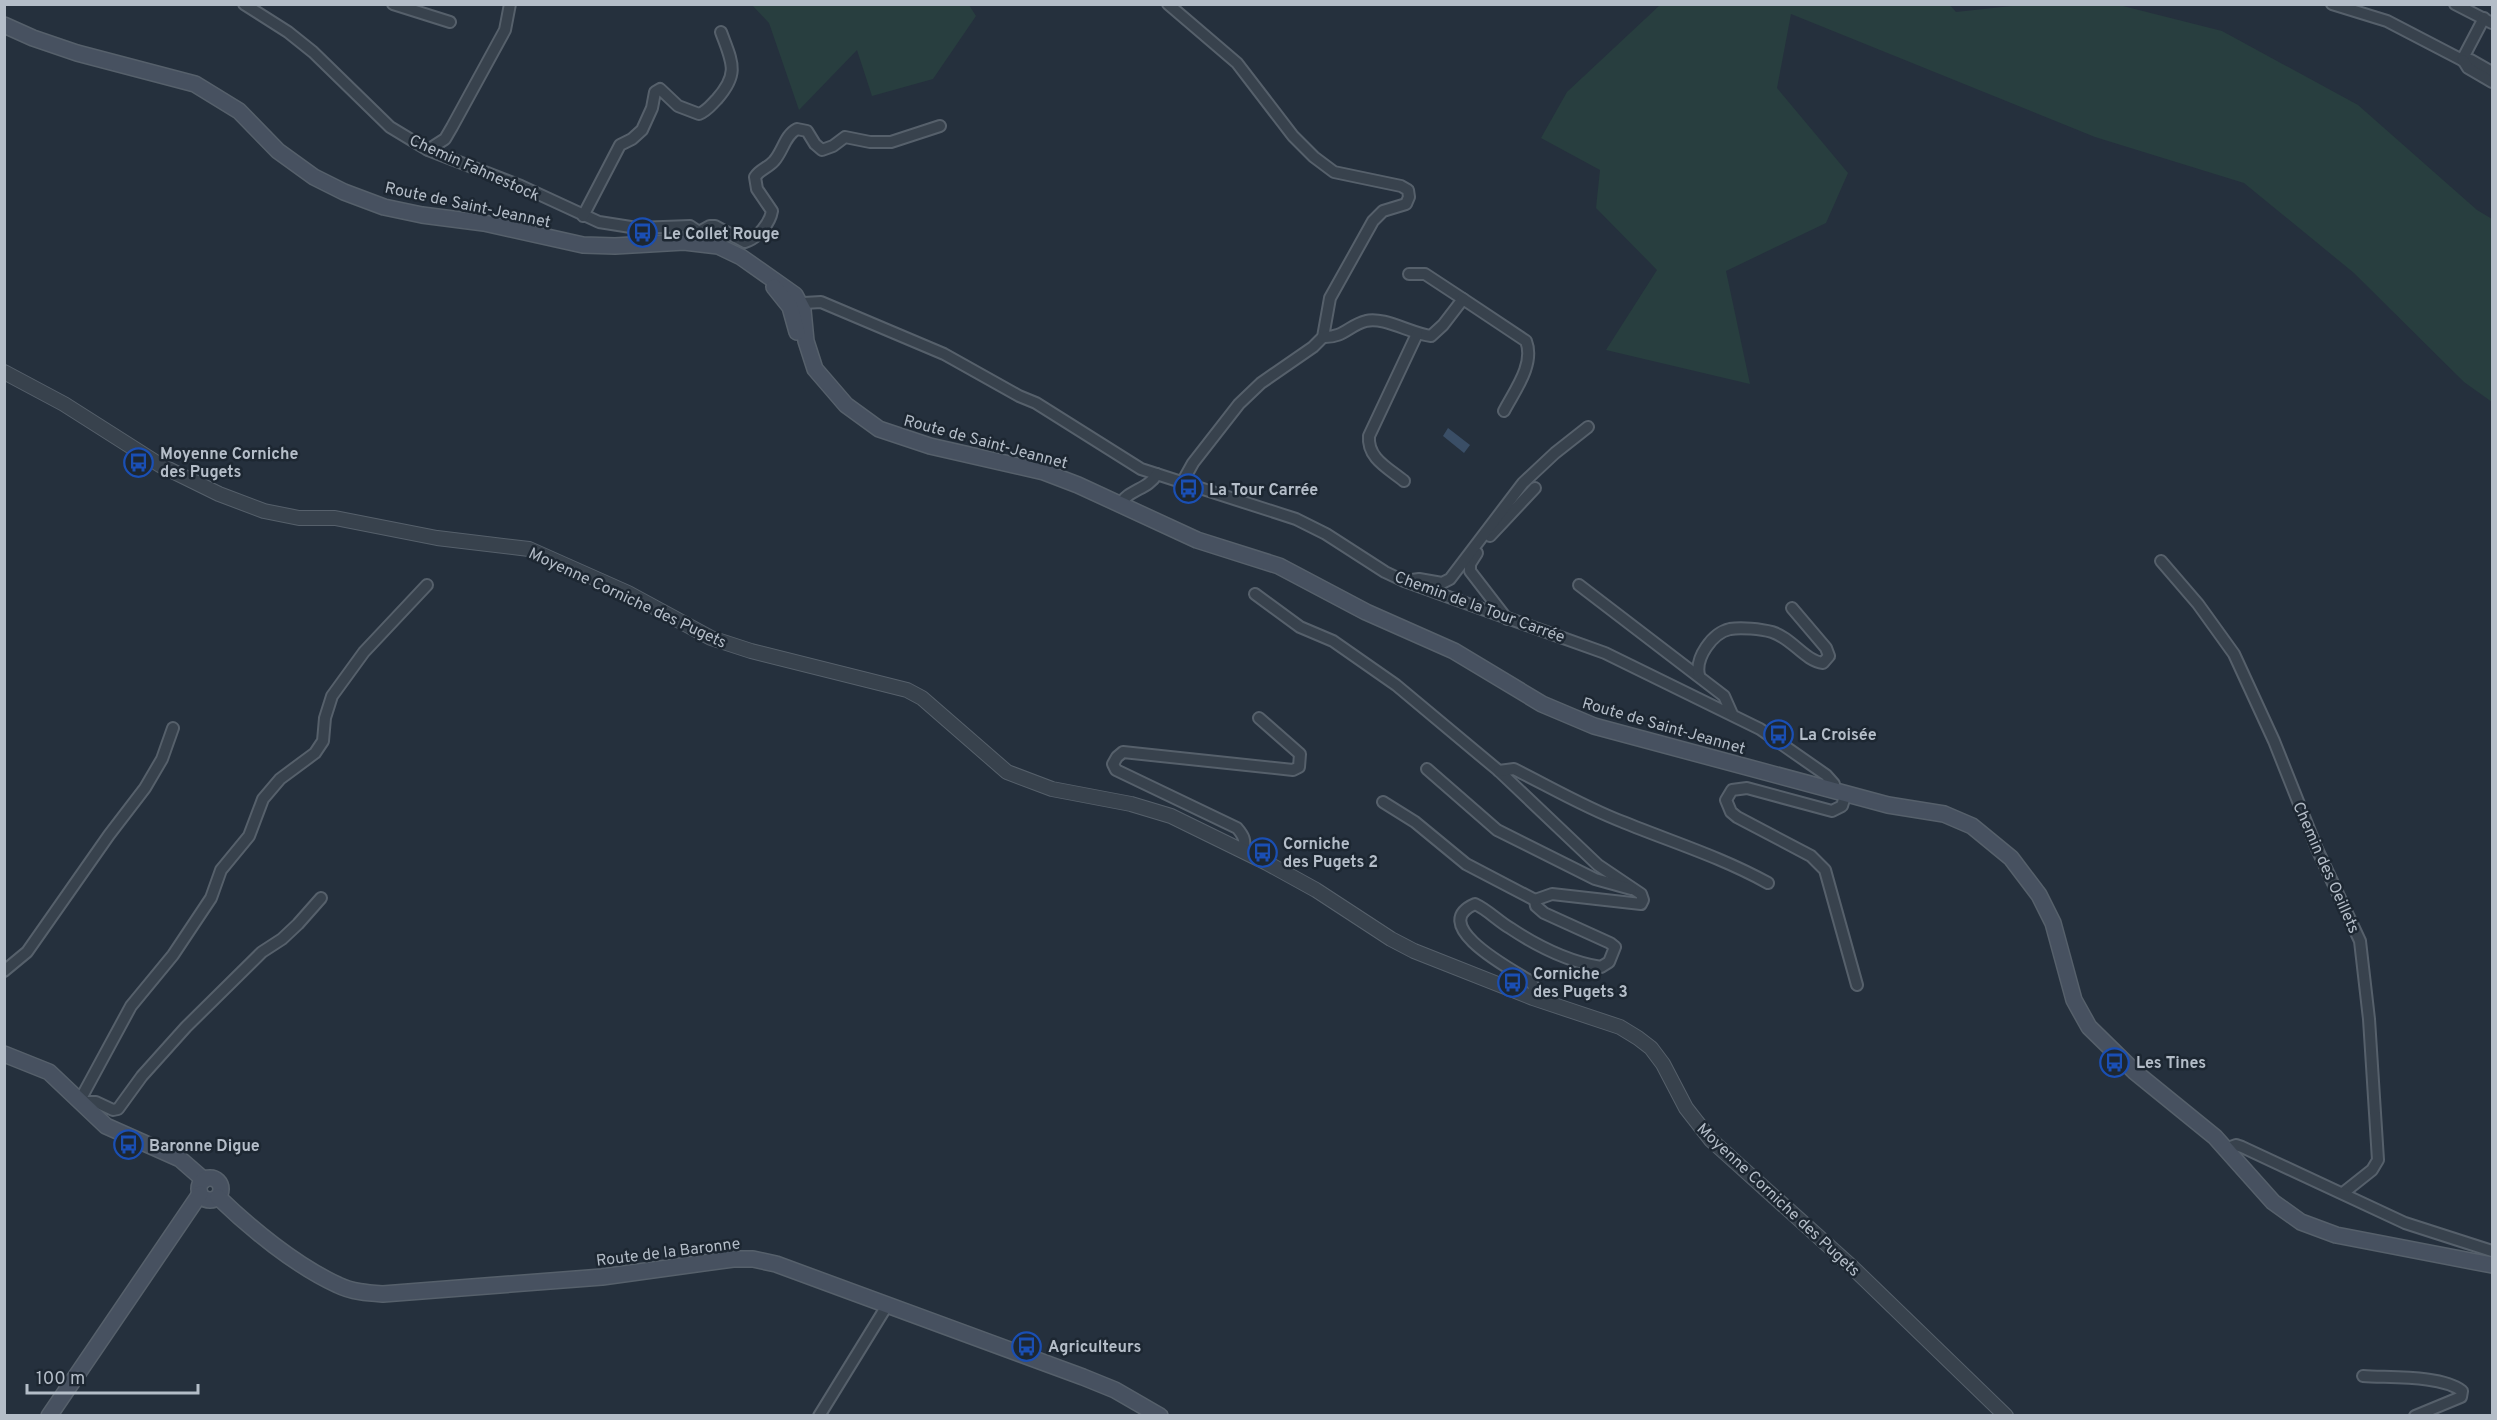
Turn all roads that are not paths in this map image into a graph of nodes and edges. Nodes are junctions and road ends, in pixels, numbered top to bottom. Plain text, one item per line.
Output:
1 (244, 4) edge
2 (393, 4) edge
3 (510, 4) edge
4 (1168, 4) edge
5 (2332, 4) edge
6 (2455, 4) edge
7 (2488, 20) edge
8 (450, 22) dead end
9 (4, 25) edge
10 (721, 32) dead end
11 (2463, 60) junction
12 (2493, 72) edge
13 (2493, 82) edge
14 (940, 126) dead end
15 (428, 150) junction
16 (583, 216) junction
17 (701, 237) junction
18 (1409, 274) dead end
19 (1463, 299) junction
20 (797, 311) junction
21 (1417, 334) junction
22 (1323, 337) junction
23 (4, 372) edge
24 (1504, 411) dead end
25 (1588, 427) dead end
26 (1157, 474) junction
27 (1183, 481) junction
28 (1404, 481) dead end
29 (1535, 488) dead end
30 (1120, 505) junction
31 (2161, 561) dead end
32 (1404, 581) junction
33 (427, 585) dead end
34 (1579, 585) dead end
35 (1255, 594) dead end
36 (1792, 608) dead end
37 (1507, 619) junction
38 (1699, 675) junction
39 (1732, 714) junction
40 (1259, 718) dead end
41 (173, 728) dead end
42 (1427, 769) dead end
43 (1499, 771) junction
44 (1840, 791) junction
45 (1383, 802) dead end
46 (1243, 850) junction
47 (1768, 883) dead end
48 (1634, 890) junction
49 (321, 897) dead end
50 (1535, 900) junction
51 (4, 970) edge
52 (1857, 985) dead end
53 (1533, 998) junction
54 (4, 1054) edge
55 (79, 1102) junction
56 (2225, 1149) junction
57 (208, 1193) junction
58 (2343, 1193) junction
59 (2493, 1251) edge
60 (2493, 1265) edge
61 (888, 1304) junction
62 (2363, 1376) dead end
63 (49, 1416) edge
64 (819, 1416) edge
65 (1160, 1416) edge
66 (2006, 1416) edge
67 (2415, 1416) edge

1 - 15 street, Chemin Fahnestock
2 - 8 street
3 - 15 street
4 - 22 street
5 - 11 street
6 - 7 street
7 - 11 street
9 - 17 main road, Route de Saint-Jeannet
10 - 16 street
11 - 12 street
11 - 13 street
14 - 17 street, Chemin Fahnestock
15 - 16 street, Chemin Fahnestock
16 - 17 street, Chemin Fahnestock
17 - 20 main road, Route de Saint-Jeannet
18 - 19 street
19 - 21 street
19 - 24 street
20 - 26 street, Chemin de la Tour Carrée
20 - 30 main road, Route de Saint-Jeannet
21 - 22 street
21 - 28 street
22 - 27 street
23 - 46 street, Moyenne Corniche des Pugets
25 - 32 street
26 - 27 street, Chemin de la Tour Carrée
26 - 30 street
27 - 32 street, Chemin de la Tour Carrée
29 - 37 street
30 - 44 main road, Route de Saint-Jeannet
31 - 58 street, Chemin des Oeillets
32 - 37 street, Chemin de la Tour Carrée
33 - 55 street
34 - 38 street
35 - 43 street
36 - 38 street
37 - 39 street, Chemin de la Tour Carrée
38 - 39 street
39 - 44 street, Chemin de la Tour Carrée
40 - 46 street
41 - 51 street
42 - 48 street
43 - 47 street
43 - 48 street
44 - 52 street
44 - 56 main road, Route de Saint-Jeannet
45 - 50 street
46 - 53 street, Moyenne Corniche des Pugets
48 - 50 street
49 - 55 street
50 - 53 street
53 - 66 street, Moyenne Corniche des Pugets
54 - 55 main road, Route de la Baronne
55 - 57 main road, Route de la Baronne
56 - 58 street
56 - 60 main road, Route de Saint-Jeannet
57 - 61 main road, Route de la Baronne
57 - 63 main road
58 - 59 street
61 - 64 street
61 - 65 main road, Route de la Baronne
62 - 67 street

